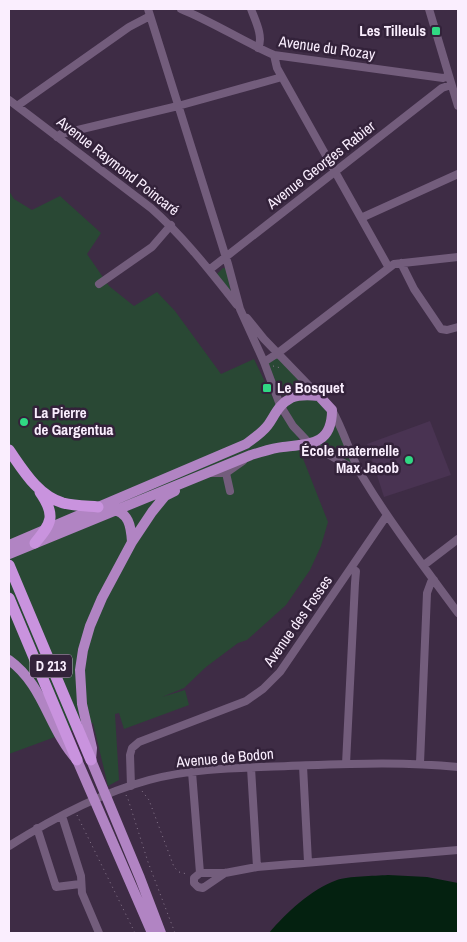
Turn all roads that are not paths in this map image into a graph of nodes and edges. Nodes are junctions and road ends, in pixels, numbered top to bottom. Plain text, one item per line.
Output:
1 (181, 9) edge
2 (251, 9) edge
3 (429, 9) edge
4 (149, 12) edge
5 (258, 48) junction
6 (274, 55) junction
7 (282, 77) junction
8 (452, 80) edge
9 (9, 100) edge
10 (17, 106) junction
11 (178, 106) junction
12 (458, 106) edge
13 (58, 137) junction
14 (335, 173) junction
15 (458, 174) edge
16 (361, 218) junction
17 (171, 225) junction
18 (458, 257) edge
19 (226, 258) junction
20 (401, 263) junction
21 (389, 268) junction
22 (209, 270) junction
23 (99, 284) dead end
24 (240, 309) junction
25 (458, 327) edge
26 (278, 353) junction
27 (265, 365) junction
28 (319, 396) junction
29 (280, 405) junction
30 (332, 410) junction
31 (310, 444) junction
32 (9, 450) edge
33 (252, 455) junction
34 (206, 473) junction
35 (226, 473) junction
36 (361, 473) junction
37 (30, 478) junction
38 (230, 491) dead end
39 (98, 507) junction
40 (115, 510) junction
41 (387, 516) junction
42 (48, 528) junction
43 (458, 539) edge
44 (132, 542) junction
45 (35, 543) junction
46 (9, 544) edge
47 (9, 554) edge
48 (424, 565) junction
49 (10, 568) edge
50 (352, 569) junction
51 (434, 580) junction
52 (9, 598) edge
53 (458, 613) edge
54 (9, 660) edge
55 (77, 760) junction
56 (91, 760) junction
57 (420, 763) junction
58 (346, 764) junction
59 (304, 766) junction
60 (458, 767) edge
61 (251, 768) junction
62 (192, 772) junction
63 (132, 785) junction
64 (62, 816) junction
65 (37, 828) junction
66 (9, 846) edge
67 (458, 850) edge
68 (308, 862) junction
69 (258, 867) junction
70 (200, 873) junction
71 (225, 873) junction
72 (80, 884) junction
73 (206, 886) junction
74 (99, 933) edge
75 (152, 933) edge
76 (161, 933) edge

1 - 5 street, Avenue du Rozay
2 - 5 street
3 - 8 street
4 - 10 street
4 - 11 street
5 - 6 street, Avenue du Rozay
6 - 7 street
6 - 8 street, Avenue du Rozay
7 - 11 street
7 - 14 street
8 - 12 street
8 - 14 street, Avenue Georges Rabier
9 - 10 street, Avenue Raymond Poincaré
10 - 13 street, Avenue Raymond Poincaré
11 - 13 street
11 - 19 street
13 - 17 street, Avenue Raymond Poincaré
14 - 16 street
14 - 19 street, Avenue Georges Rabier
15 - 16 street
16 - 21 street
17 - 22 street, Avenue Raymond Poincaré
17 - 23 street
18 - 20 street
19 - 22 street, Avenue Georges Rabier
19 - 24 street
20 - 21 street
20 - 25 street
21 - 26 street
22 - 24 street, Avenue Raymond Poincaré
24 - 26 street, Avenue Raymond Poincaré
24 - 27 street, Avenue Raymond Poincaré
26 - 27 street
26 - 28 street, Avenue Raymond Poincaré
27 - 29 street, Avenue Raymond Poincaré
28 - 29 main road
28 - 30 main road, Avenue Raymond Poincaré
29 - 31 street, Avenue Raymond Poincaré
29 - 39 main road
30 - 31 main road
30 - 36 street, Avenue Raymond Poincaré
31 - 33 main road
31 - 36 street, Avenue Raymond Poincaré
32 - 37 highway
33 - 34 main road
33 - 35 street
34 - 35 street
34 - 40 main road
34 - 44 main road
35 - 38 street
36 - 41 street, Avenue Raymond Poincaré
37 - 39 highway
37 - 42 highway
39 - 40 main road
39 - 42 main road
40 - 44 main road
40 - 45 main road
41 - 48 street, Avenue Raymond Poincaré
41 - 50 street, Avenue des Fosses
42 - 45 highway
42 - 46 main road
43 - 48 street
44 - 56 main road
45 - 47 main road
48 - 51 street, Avenue Raymond Poincaré
49 - 56 highway, D 213
50 - 58 street
50 - 63 street, Avenue des Fosses
51 - 53 street, Avenue Raymond Poincaré
51 - 57 street
52 - 55 highway, D 213
54 - 55 main road
55 - 75 main road, D 213
56 - 76 main road, D 213
57 - 58 street, Avenue de Bodon
57 - 60 street, Avenue de Bodon
58 - 59 street, Avenue de Bodon
59 - 61 street, Avenue de Bodon
59 - 68 street
61 - 62 street, Avenue de Bodon
61 - 69 street
62 - 63 street, Avenue de Bodon
62 - 70 street
63 - 64 street, Avenue de Bodon
64 - 65 street, Avenue de Bodon
64 - 72 street
65 - 66 street, Avenue de Bodon
65 - 72 street
67 - 68 street
68 - 69 street
69 - 71 street
70 - 71 street
70 - 73 street
70 - 73 street
71 - 73 street
72 - 74 street

